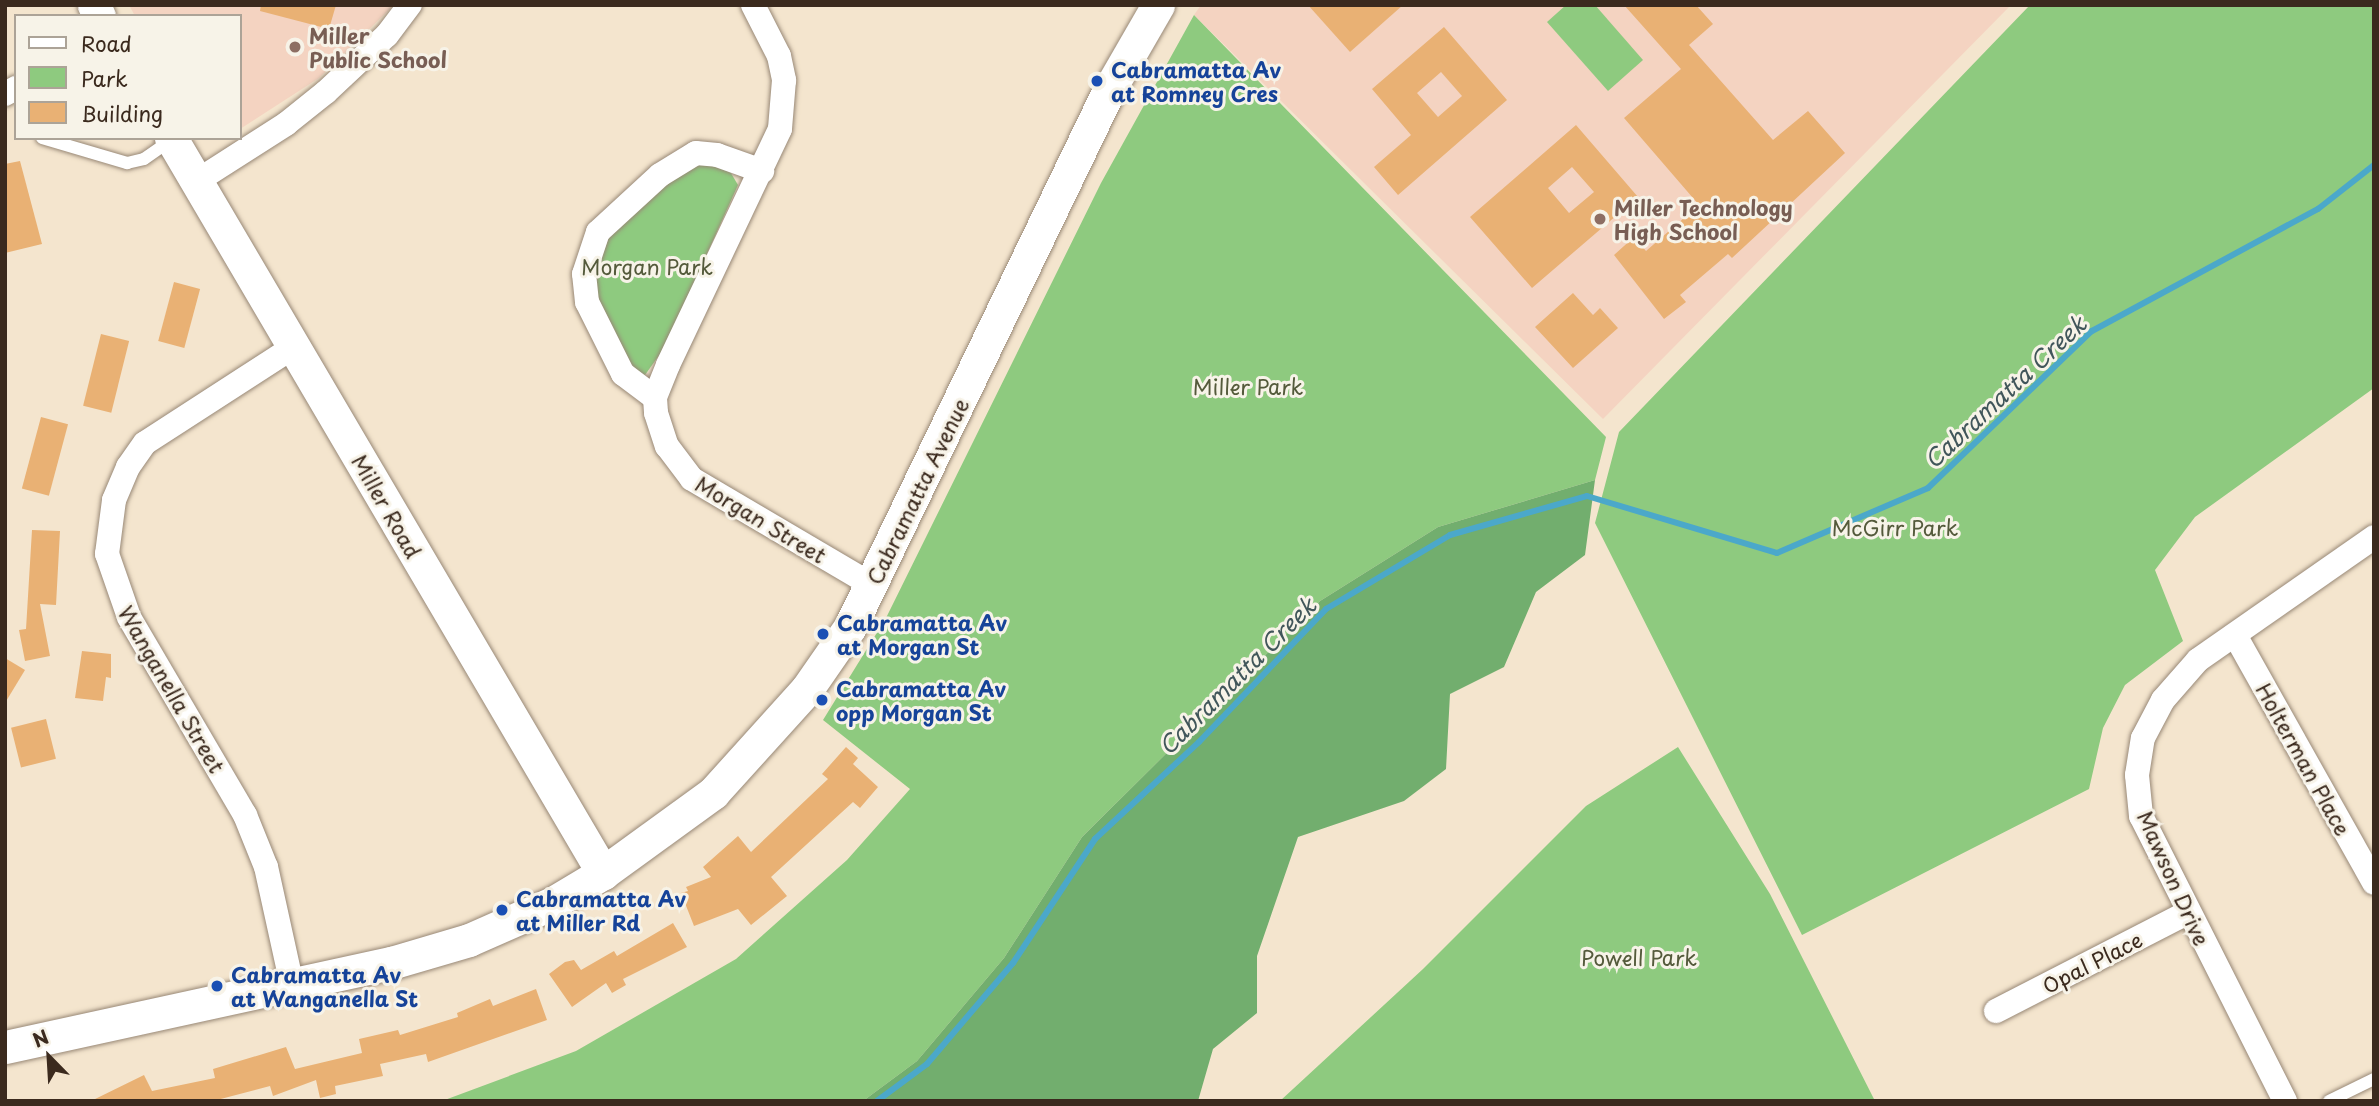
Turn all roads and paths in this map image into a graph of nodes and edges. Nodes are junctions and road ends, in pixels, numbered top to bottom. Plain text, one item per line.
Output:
1 (410, 5) edge
2 (753, 5) edge
3 (1158, 5) edge
4 (49, 140) edge
5 (170, 140) edge
6 (172, 140) edge
7 (762, 171) junction
8 (197, 181) junction
9 (295, 346) junction
10 (655, 398) junction
11 (2374, 537) edge
12 (872, 585) junction
13 (2235, 635) junction
14 (603, 873) junction
15 (2374, 883) edge
16 (2187, 914) junction
17 (292, 985) junction
18 (1996, 1011) dead end
19 (5, 1047) edge
20 (2374, 1079) edge
21 (2285, 1101) edge
22 (2329, 1101) edge

1 - 8 street
2 - 7 street
3 - 12 street, Cabramatta Avenue
4 - 5 lane
6 - 8 street, Miller Road
7 - 10 street
7 - 10 street
8 - 9 street, Miller Road
9 - 14 street, Miller Road
9 - 17 street, Wanganella Street
10 - 12 street, Morgan Street
11 - 13 street, Mawson Drive
12 - 14 street, Cabramatta Avenue
13 - 15 street, Holterman Place
13 - 16 street, Mawson Drive
14 - 17 street, Cabramatta Avenue
16 - 18 street, Opal Place
16 - 21 street, Mawson Drive
17 - 19 street, Cabramatta Avenue
20 - 22 lane

